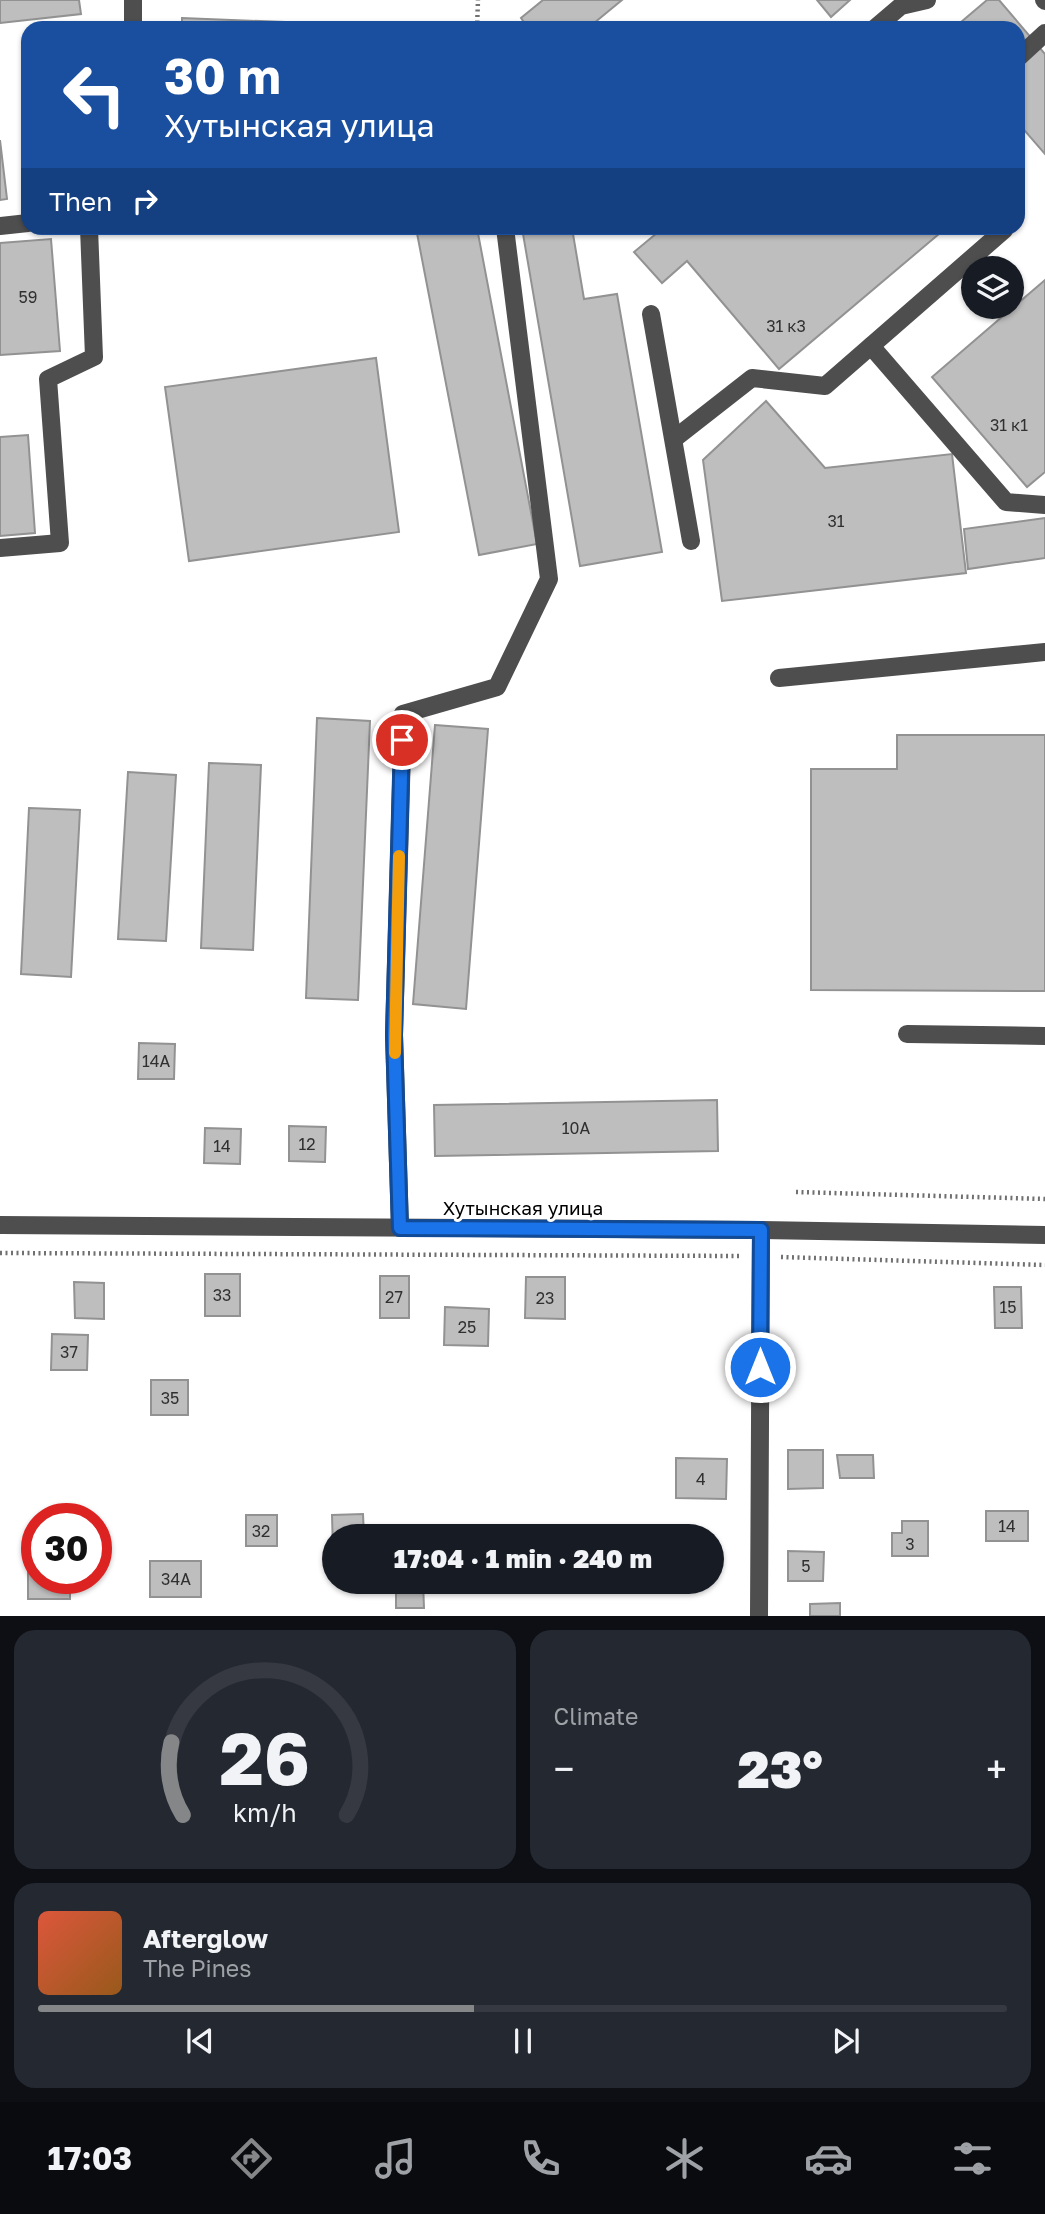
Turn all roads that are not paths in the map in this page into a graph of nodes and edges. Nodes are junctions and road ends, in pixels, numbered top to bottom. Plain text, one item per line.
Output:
1 (133, 0) edge
2 (927, 0) edge
3 (133, 21) edge
4 (883, 21) edge
5 (1045, 33) edge
6 (1025, 52) edge
7 (21, 224) edge
8 (0, 226) edge
9 (89, 235) edge
10 (506, 235) edge
11 (998, 235) edge
12 (651, 314) dead end
13 (871, 346) junction
14 (674, 439) junction
15 (1045, 505) edge
16 (691, 541) dead end
17 (0, 548) edge
18 (1045, 652) edge
19 (779, 678) dead end
20 (907, 1034) dead end
21 (1045, 1036) edge
22 (0, 1225) edge
23 (400, 1228) junction
24 (761, 1230) junction
25 (1045, 1235) edge
26 (759, 1615) edge

1 - 3 street
2 - 4 street
5 - 6 street
7 - 8 street
9 - 17 street
10 - 23 street
11 - 13 street
12 - 14 street
13 - 14 street
13 - 15 street
14 - 16 street
18 - 19 street
20 - 21 street
22 - 23 street, Хутынская улица
23 - 24 street, Хутынская улица
24 - 25 street, Хутынская улица
24 - 26 street

